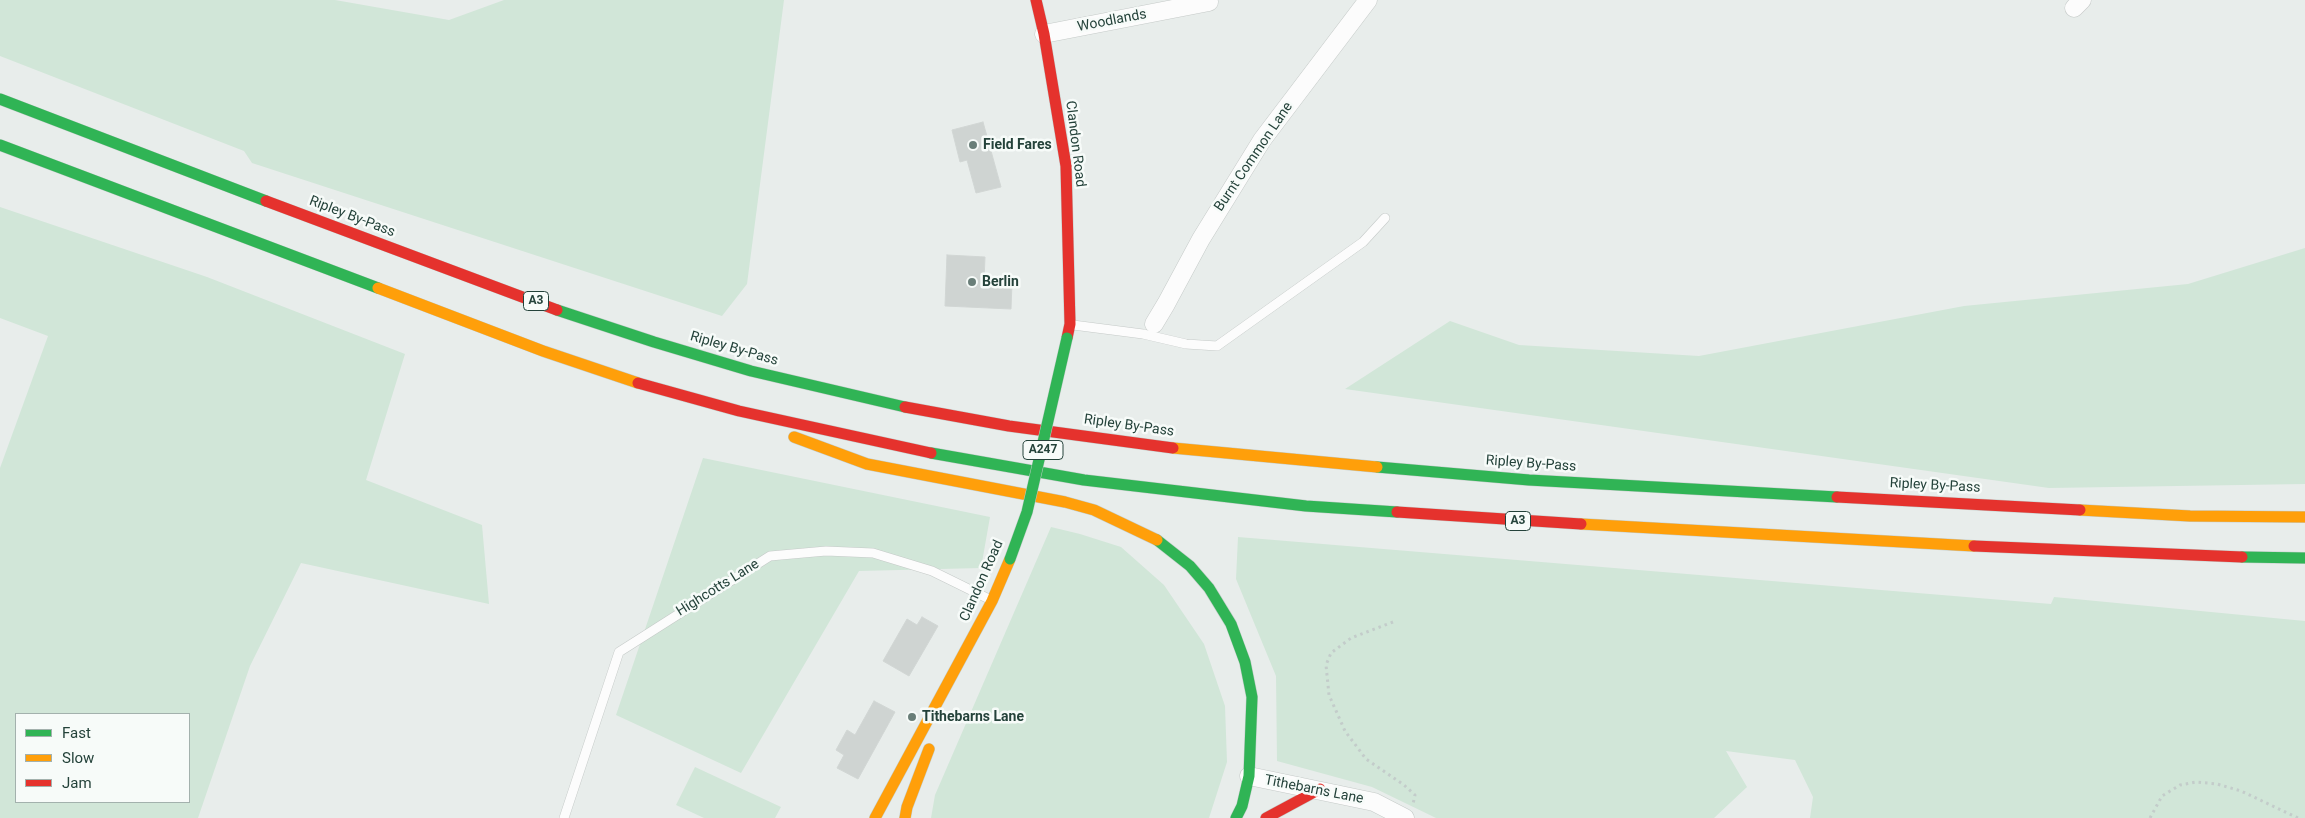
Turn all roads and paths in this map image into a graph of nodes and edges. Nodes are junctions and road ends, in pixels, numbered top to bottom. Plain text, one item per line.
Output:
1 (1036, 0) edge
2 (1368, 0) edge
3 (1209, 2) dead end
4 (1044, 34) junction
5 (0, 99) edge
6 (0, 145) edge
7 (1385, 218) dead end
8 (1070, 324) junction
9 (1148, 329) junction
10 (739, 411) junction
11 (2305, 516) edge
12 (2305, 558) edge
13 (992, 601) junction
14 (1393, 622) dead end
15 (946, 690) junction
16 (1248, 776) junction
17 (1320, 789) junction
18 (1409, 813) edge
19 (564, 818) edge
20 (875, 818) edge
21 (905, 818) edge
22 (1236, 818) edge
23 (1266, 818) edge
24 (2150, 818) edge
25 (2298, 818) edge

1 - 4 main road, Clandon Road / A247
2 - 9 street, Burnt Common Lane
3 - 4 street, Woodlands
4 - 8 main road, Clandon Road / A247
5 - 11 main road, Ripley By-Pass / A3
6 - 10 main road, A3
7 - 9 lane
8 - 9 lane
8 - 13 main road, Clandon Road / A247, bridge
10 - 12 main road, A3
10 - 16 main road
13 - 15 main road, Clandon Road / A247
13 - 19 lane, Highcotts Lane
14 - 18 path
15 - 20 main road, Clandon Road / A247
15 - 21 main road
16 - 17 street, Tithebarns Lane
16 - 22 main road
17 - 18 street, Tithebarns Lane
17 - 23 main road
24 - 25 path

